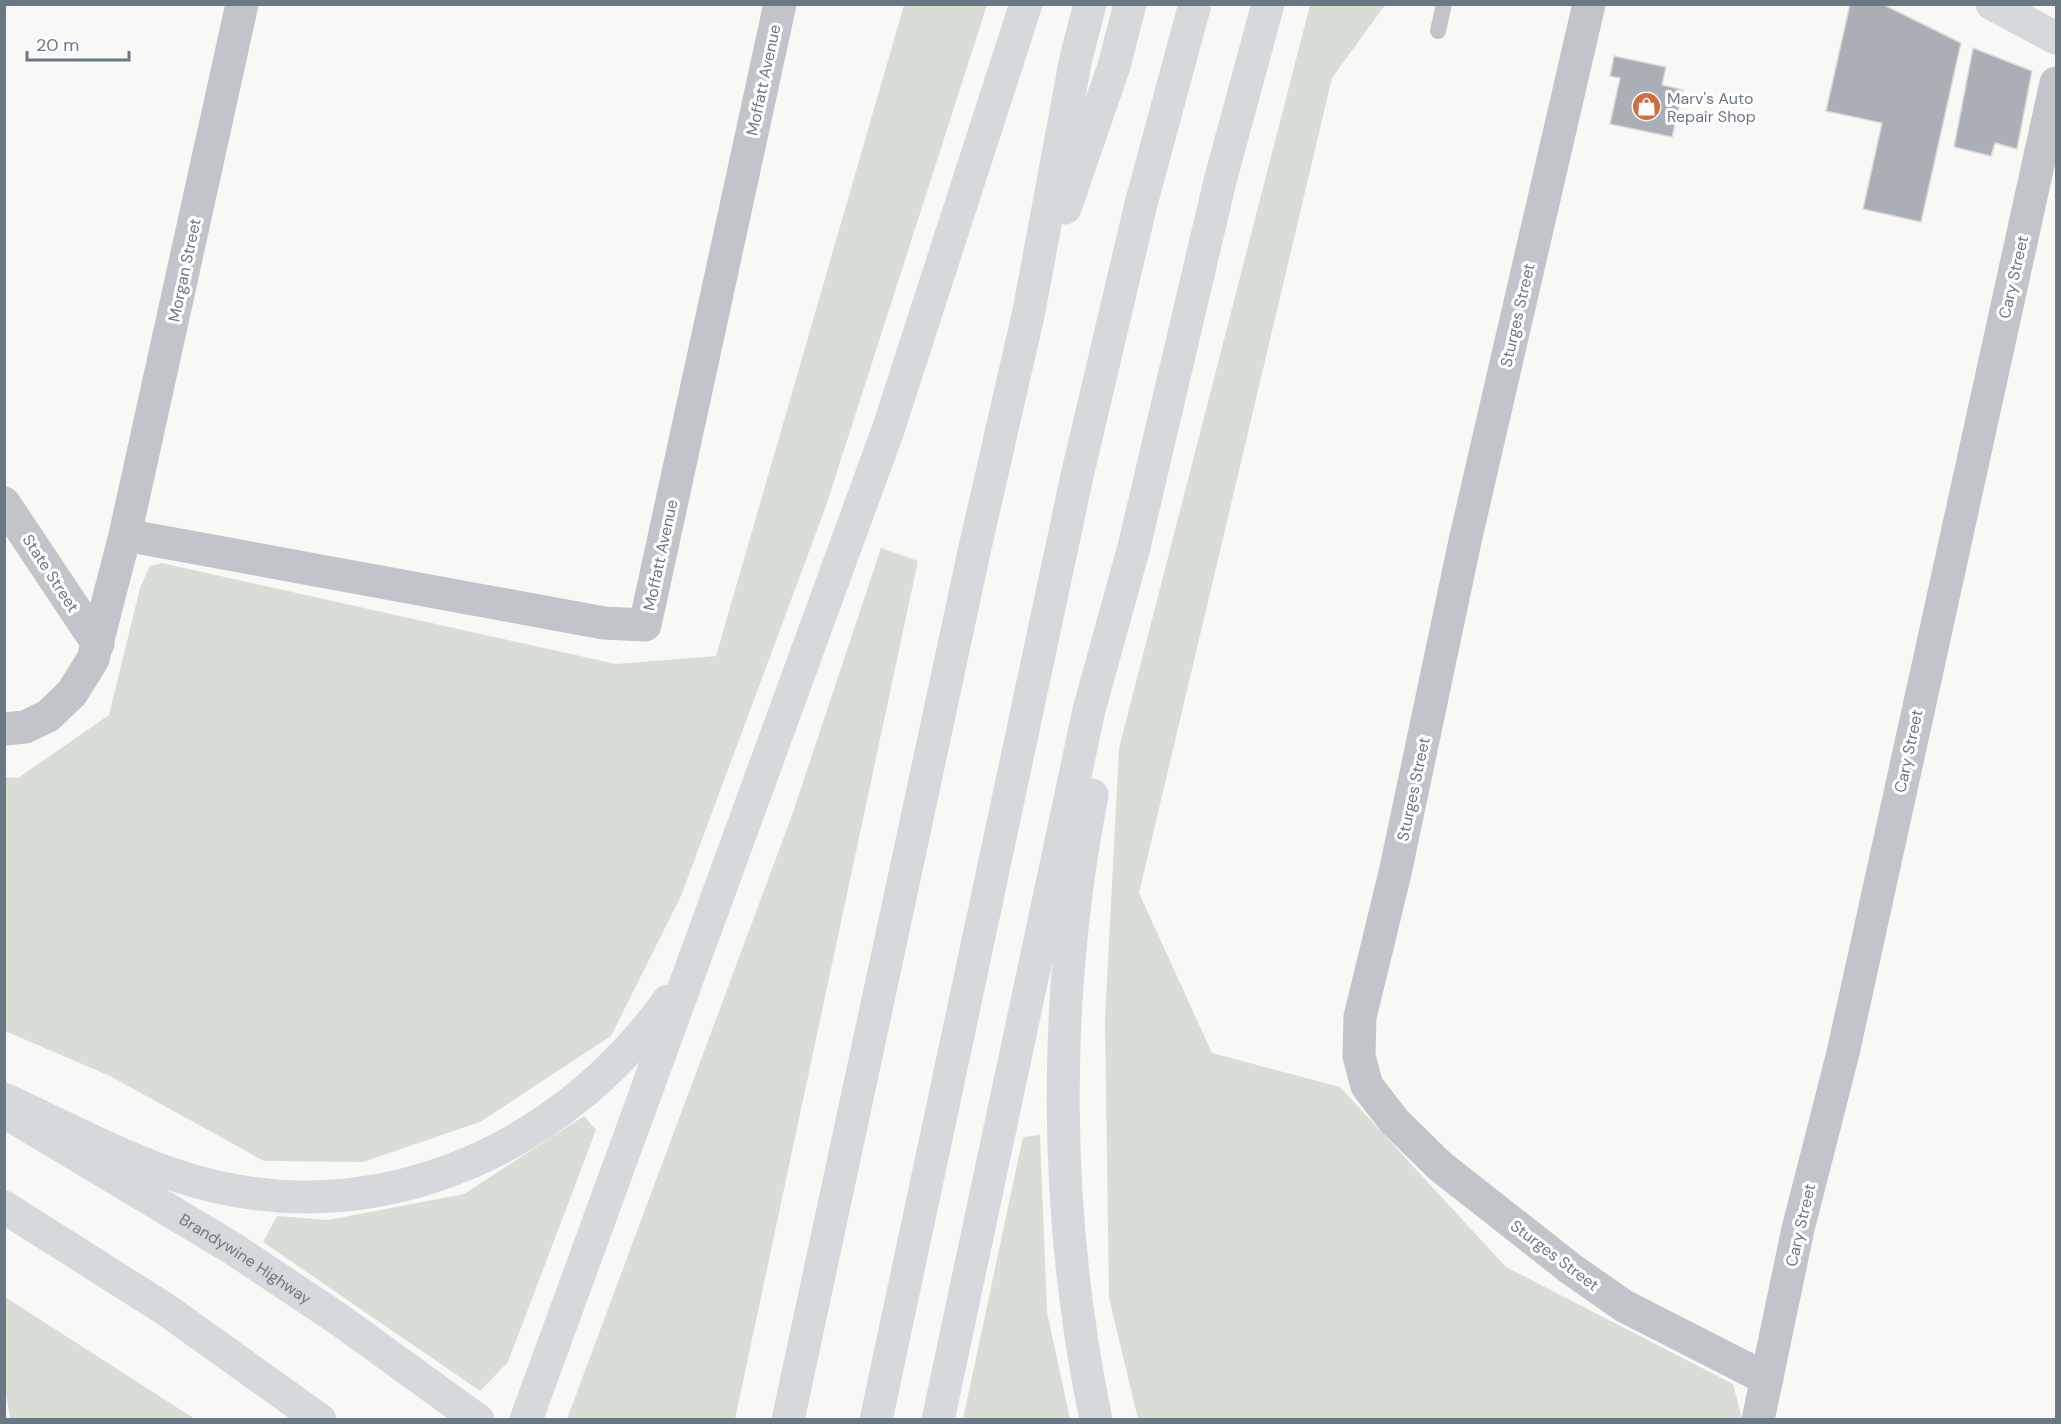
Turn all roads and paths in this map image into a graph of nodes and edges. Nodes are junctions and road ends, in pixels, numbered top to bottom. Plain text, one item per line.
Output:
1 (242, 4) edge
2 (780, 4) edge
3 (1026, 4) edge
4 (1090, 4) edge
5 (1130, 4) edge
6 (1195, 4) edge
7 (1268, 4) edge
8 (1444, 4) edge
9 (1589, 4) edge
10 (1992, 4) edge
11 (1438, 32) dead end
12 (2056, 38) edge
13 (2056, 83) edge
14 (1029, 311) junction
15 (4, 503) edge
16 (125, 535) junction
17 (1134, 547) junction
18 (98, 644) junction
19 (4, 729) edge
20 (694, 959) junction
21 (4, 1099) edge
22 (4, 1112) edge
23 (4, 1207) edge
24 (1767, 1379) junction
25 (320, 1419) edge
26 (478, 1419) edge
27 (526, 1419) edge
28 (788, 1419) edge
29 (876, 1419) edge
30 (938, 1419) edge
31 (1096, 1419) edge
32 (1758, 1419) edge

1 - 16 street, Morgan Street
2 - 16 street, Moffatt Avenue
3 - 20 main road
4 - 14 main road
5 - 14 main road
6 - 29 main road
7 - 17 main road
8 - 11 lane
9 - 24 street, Sturges Street
10 - 12 main road
13 - 24 street, Cary Street
14 - 28 main road
15 - 18 street, State Street
16 - 18 street, Morgan Street
17 - 30 main road
17 - 31 main road
18 - 19 street, Morgan Street
20 - 21 main road
20 - 27 main road
22 - 26 main road, Brandywine Highway
23 - 25 main road
24 - 32 street, Cary Street

